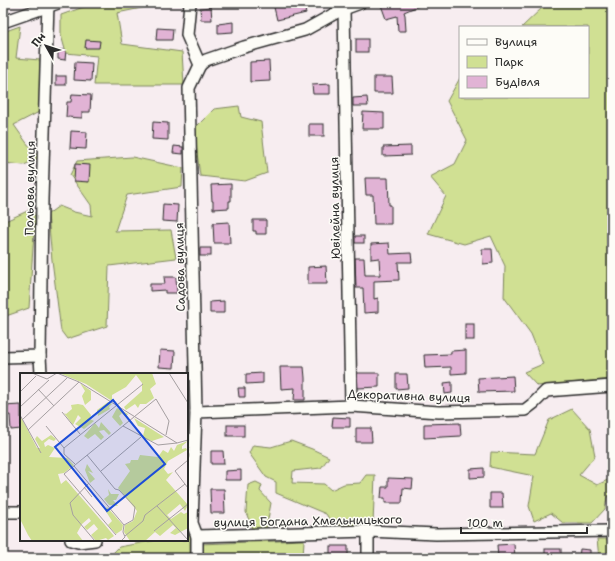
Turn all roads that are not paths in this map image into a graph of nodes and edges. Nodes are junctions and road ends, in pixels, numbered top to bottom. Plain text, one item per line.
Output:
1 (190, 3) edge
2 (360, 3) edge
3 (52, 4) edge
4 (344, 9) junction
5 (3, 22) edge
6 (200, 65) junction
7 (40, 356) junction
8 (3, 357) edge
9 (41, 373) edge
10 (612, 386) edge
11 (351, 406) junction
12 (196, 412) junction
13 (3, 512) edge
14 (20, 512) edge
15 (190, 524) edge
16 (612, 530) edge
17 (368, 531) junction
18 (197, 536) junction
19 (74, 541) edge
20 (86, 541) edge
21 (197, 558) edge
22 (368, 558) edge

1 - 6 street
2 - 4 street
3 - 5 street
3 - 7 street, Польова вулиця
4 - 6 street
4 - 11 street, Ювілейна вулиця
6 - 12 street, Садова вулиця
7 - 8 street
7 - 9 street, Польова вулиця
10 - 11 street, Декоративна вулиця
11 - 12 street, Декоративна вулиця
12 - 15 street, Садова вулиця
13 - 14 street
15 - 18 street, Садова вулиця
16 - 17 street, вулиця Богдана Хмельницького
17 - 18 street, вулиця Богдана Хмельницького
17 - 22 street
18 - 21 street
19 - 20 street

